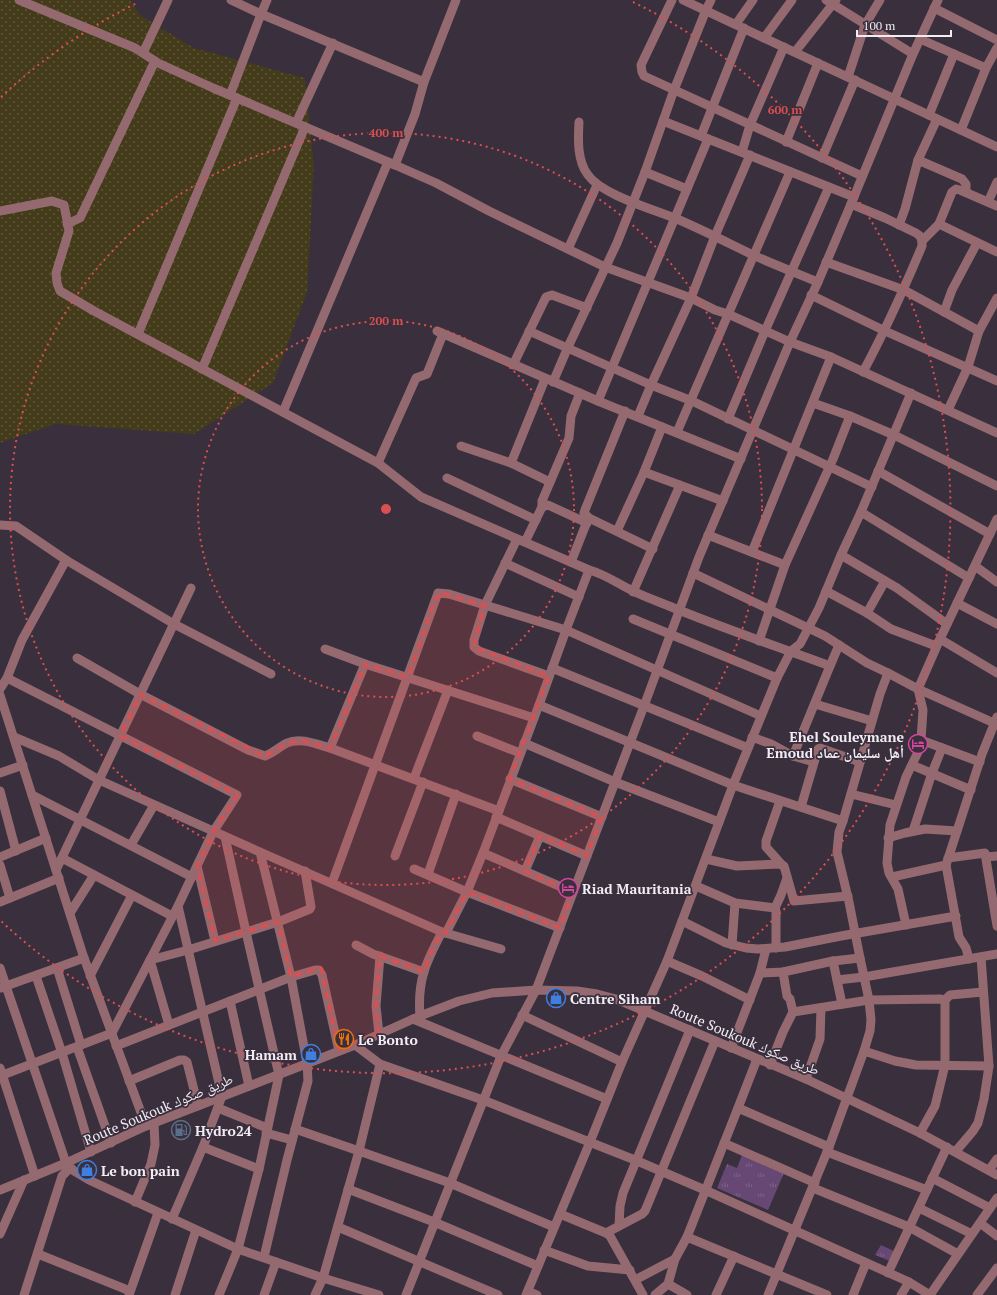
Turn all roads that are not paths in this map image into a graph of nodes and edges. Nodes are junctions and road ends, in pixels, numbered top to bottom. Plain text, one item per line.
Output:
1 (19, 0) edge
2 (168, 0) edge
3 (231, 0) edge
4 (267, 0) edge
5 (456, 0) edge
6 (672, 0) edge
7 (684, 0) edge
8 (711, 0) edge
9 (752, 0) edge
10 (792, 0) edge
11 (880, 0) edge
12 (832, 1) edge
13 (936, 4) edge
14 (706, 10) junction
15 (261, 14) junction
16 (866, 25) junction
17 (740, 26) junction
18 (764, 38) junction
19 (920, 39) junction
20 (997, 40) edge
21 (332, 43) junction
22 (784, 47) junction
23 (997, 48) edge
24 (795, 52) junction
25 (143, 53) junction
26 (913, 54) junction
27 (954, 54) junction
28 (155, 61) junction
29 (818, 63) junction
30 (986, 68) junction
31 (852, 79) junction
32 (424, 82) junction
33 (674, 90) junction
34 (234, 96) junction
35 (894, 99) junction
36 (712, 108) junction
37 (933, 117) junction
38 (663, 121) junction
39 (579, 122) dead end
40 (296, 123) junction
41 (750, 125) junction
42 (305, 127) junction
43 (961, 130) junction
44 (704, 138) junction
45 (786, 142) junction
46 (997, 146) edge
47 (746, 154) junction
48 (822, 158) junction
49 (918, 160) junction
50 (392, 163) junction
51 (645, 172) junction
52 (790, 172) junction
53 (862, 176) junction
54 (997, 182) edge
55 (597, 185) junction
56 (829, 187) junction
57 (687, 189) junction
58 (966, 192) junction
59 (852, 201) junction
60 (633, 202) junction
61 (993, 204) edge
62 (0, 211) edge
63 (675, 218) junction
64 (67, 224) junction
65 (939, 224) junction
66 (899, 225) junction
67 (714, 236) junction
68 (922, 240) junction
69 (977, 243) junction
70 (568, 249) junction
71 (997, 252) edge
72 (754, 255) junction
73 (826, 262) junction
74 (605, 266) junction
75 (791, 271) junction
76 (648, 282) junction
77 (818, 282) junction
78 (904, 290) junction
79 (811, 295) junction
80 (691, 298) junction
81 (997, 298) edge
82 (587, 308) junction
83 (944, 312) junction
84 (728, 314) junction
85 (529, 331) junction
86 (764, 331) junction
87 (885, 331) junction
88 (979, 331) junction
89 (138, 334) junction
90 (790, 342) junction
91 (568, 347) junction
92 (831, 357) junction
93 (513, 364) junction
94 (612, 367) junction
95 (968, 367) junction
96 (202, 369) junction
97 (863, 372) junction
98 (549, 380) junction
99 (997, 381) edge
100 (651, 385) junction
101 (580, 393) junction
102 (911, 393) junction
103 (598, 401) junction
104 (692, 401) junction
105 (813, 403) junction
106 (948, 410) junction
107 (625, 411) junction
108 (282, 412) junction
109 (638, 416) junction
110 (850, 416) junction
111 (728, 419) junction
112 (662, 426) junction
113 (753, 431) junction
114 (677, 432) junction
115 (997, 433) edge
116 (894, 435) junction
117 (461, 446) dead end
118 (794, 450) junction
119 (741, 458) junction
120 (378, 463) junction
121 (511, 463) junction
122 (830, 467) junction
123 (878, 470) junction
124 (644, 472) junction
125 (447, 478) dead end
126 (550, 482) junction
127 (680, 485) junction
128 (997, 486) edge
129 (872, 487) junction
130 (723, 501) junction
131 (542, 507) junction
132 (861, 512) junction
133 (536, 520) junction
134 (588, 521) junction
135 (996, 523) edge
136 (0, 525) edge
137 (617, 531) junction
138 (990, 534) junction
139 (708, 535) junction
140 (521, 541) junction
141 (653, 549) junction
142 (752, 552) junction
143 (841, 555) junction
144 (66, 560) junction
145 (571, 562) junction
146 (505, 563) junction
147 (785, 565) junction
148 (975, 566) junction
149 (589, 570) junction
150 (693, 573) junction
151 (969, 578) junction
152 (885, 581) junction
153 (997, 582) edge
154 (191, 588) dead end
155 (826, 591) junction
156 (634, 592) junction
157 (579, 597) junction
158 (957, 603) junction
159 (485, 605) junction
160 (770, 610) junction
161 (680, 611) junction
162 (867, 613) junction
163 (633, 619) dead end
164 (174, 624) junction
165 (947, 624) junction
166 (997, 624) edge
167 (808, 628) junction
168 (566, 630) junction
169 (671, 635) junction
170 (759, 641) junction
171 (938, 643) junction
172 (840, 645) junction
173 (325, 649) dead end
174 (791, 651) junction
175 (77, 658) dead end
176 (365, 664) junction
177 (830, 666) junction
178 (657, 670) junction
179 (550, 672) junction
180 (888, 673) junction
181 (997, 673) edge
182 (271, 674) dead end
183 (408, 677) junction
184 (7, 678) junction
185 (777, 678) junction
186 (0, 689) edge
187 (918, 689) junction
188 (448, 690) junction
189 (140, 694) junction
190 (0, 695) edge
191 (815, 704) junction
192 (539, 705) junction
193 (644, 706) junction
194 (761, 716) junction
195 (534, 718) junction
196 (996, 720) edge
197 (872, 721) junction
198 (120, 736) junction
199 (477, 736) dead end
200 (14, 737) junction
201 (752, 737) junction
202 (921, 740) junction
203 (524, 743) junction
204 (630, 743) junction
205 (330, 748) junction
206 (748, 748) junction
207 (942, 748) junction
208 (520, 753) junction
209 (794, 756) junction
210 (814, 762) junction
211 (860, 762) junction
212 (980, 762) junction
213 (375, 764) junction
214 (912, 765) junction
215 (23, 766) junction
216 (0, 772) edge
217 (932, 773) junction
218 (414, 778) junction
219 (510, 779) junction
220 (99, 780) junction
221 (423, 782) junction
222 (615, 782) junction
223 (733, 785) junction
224 (971, 790) junction
225 (0, 791) edge
226 (456, 794) junction
227 (851, 794) junction
228 (32, 795) junction
229 (780, 801) junction
230 (154, 805) junction
231 (896, 805) junction
232 (801, 808) junction
233 (497, 814) junction
234 (602, 818) junction
235 (80, 819) junction
236 (843, 821) junction
237 (719, 822) junction
238 (913, 831) junction
239 (957, 831) junction
240 (213, 832) junction
241 (540, 836) junction
242 (225, 837) junction
243 (46, 838) junction
244 (888, 838) junction
245 (131, 845) junction
246 (16, 851) junction
247 (260, 852) junction
248 (483, 854) junction
249 (395, 856) dead end
250 (587, 856) junction
251 (997, 856) edge
252 (0, 857) edge
253 (986, 857) junction
254 (62, 858) junction
255 (706, 859) junction
256 (947, 861) junction
257 (0, 865) edge
258 (196, 866) junction
259 (784, 866) junction
260 (414, 869) dead end
261 (305, 871) junction
262 (525, 871) junction
263 (57, 874) junction
264 (428, 874) junction
265 (94, 875) junction
266 (192, 877) junction
267 (892, 877) junction
268 (787, 878) junction
269 (332, 883) junction
270 (696, 886) junction
271 (467, 892) junction
272 (573, 892) junction
273 (132, 894) junction
274 (848, 896) junction
275 (10, 898) junction
276 (0, 902) edge
277 (735, 903) junction
278 (995, 904) edge
279 (178, 906) junction
280 (775, 908) junction
281 (70, 914) junction
282 (172, 916) junction
283 (956, 916) junction
284 (682, 921) junction
285 (278, 922) junction
286 (906, 925) junction
287 (997, 926) edge
288 (560, 928) junction
289 (246, 932) junction
290 (444, 932) junction
291 (856, 934) junction
292 (215, 941) junction
293 (356, 945) dead end
294 (732, 945) junction
295 (776, 948) junction
296 (502, 949) dead end
297 (766, 949) junction
298 (188, 950) junction
299 (997, 954) edge
300 (380, 956) junction
301 (981, 957) junction
302 (84, 958) junction
303 (860, 958) junction
304 (969, 959) junction
305 (150, 960) junction
306 (667, 961) junction
307 (833, 961) junction
308 (0, 968) edge
309 (57, 968) junction
310 (424, 972) junction
311 (783, 972) junction
312 (760, 973) junction
313 (36, 976) junction
314 (90, 976) junction
315 (864, 976) junction
316 (291, 977) junction
317 (836, 980) junction
318 (3, 988) edge
319 (260, 989) junction
320 (536, 990) junction
321 (984, 992) junction
322 (750, 1000) junction
323 (869, 1000) junction
324 (945, 1000) junction
325 (230, 1001) junction
326 (842, 1004) junction
327 (821, 1008) junction
328 (202, 1011) junction
329 (645, 1011) junction
330 (793, 1012) junction
331 (522, 1015) junction
332 (417, 1017) junction
333 (169, 1025) junction
334 (690, 1030) junction
335 (112, 1033) junction
336 (379, 1034) junction
337 (715, 1041) junction
338 (355, 1045) junction
339 (79, 1046) junction
340 (116, 1046) junction
341 (731, 1048) junction
342 (338, 1051) junction
343 (864, 1051) junction
344 (62, 1053) junction
345 (501, 1056) junction
346 (757, 1059) junction
347 (622, 1062) junction
348 (308, 1063) junction
349 (33, 1064) junction
350 (380, 1064) junction
351 (770, 1065) junction
352 (945, 1065) junction
353 (991, 1071) edge
354 (1, 1073) edge
355 (278, 1075) junction
356 (806, 1079) junction
357 (130, 1081) junction
358 (248, 1086) junction
359 (222, 1096) junction
360 (846, 1098) junction
361 (607, 1099) junction
362 (483, 1100) junction
363 (198, 1106) junction
364 (218, 1108) junction
365 (738, 1108) junction
366 (150, 1124) junction
367 (295, 1129) junction
368 (267, 1131) junction
369 (920, 1133) junction
370 (292, 1140) junction
371 (111, 1142) junction
372 (590, 1142) junction
373 (724, 1143) junction
374 (204, 1147) junction
375 (947, 1147) junction
376 (828, 1149) junction
377 (359, 1151) junction
378 (956, 1151) junction
379 (91, 1152) junction
380 (635, 1160) junction
381 (997, 1160) edge
382 (68, 1166) junction
383 (259, 1169) junction
384 (662, 1171) junction
385 (993, 1172) edge
386 (35, 1176) junction
387 (932, 1178) junction
388 (0, 1180) edge
389 (24, 1180) junction
390 (450, 1184) junction
391 (814, 1186) junction
392 (348, 1189) junction
393 (2, 1190) edge
394 (705, 1190) junction
395 (927, 1190) junction
396 (997, 1198) edge
397 (134, 1202) junction
398 (919, 1208) junction
399 (990, 1208) junction
400 (158, 1213) junction
401 (560, 1214) junction
402 (172, 1219) junction
403 (434, 1222) junction
404 (980, 1223) junction
405 (338, 1226) junction
406 (554, 1226) junction
407 (619, 1226) junction
408 (909, 1227) junction
409 (196, 1230) junction
410 (1, 1231) edge
411 (794, 1231) junction
412 (606, 1233) junction
413 (972, 1234) junction
414 (997, 1236) edge
415 (687, 1237) junction
416 (238, 1249) junction
417 (544, 1250) junction
418 (38, 1254) junction
419 (958, 1254) junction
420 (734, 1256) junction
421 (264, 1257) junction
422 (675, 1259) junction
423 (420, 1261) junction
424 (276, 1262) junction
425 (866, 1263) junction
426 (538, 1266) junction
427 (997, 1268) edge
428 (630, 1270) junction
429 (888, 1273) junction
430 (776, 1274) junction
431 (323, 1278) junction
432 (635, 1280) junction
433 (909, 1282) junction
434 (668, 1284) junction
435 (129, 1293) edge
436 (527, 1293) edge
437 (376, 1294) edge
438 (24, 1295) edge
439 (176, 1295) edge
440 (220, 1295) edge
441 (264, 1295) edge
442 (315, 1295) edge
443 (406, 1295) edge
444 (498, 1295) edge
445 (537, 1295) edge
446 (643, 1295) edge
447 (655, 1295) edge
448 (687, 1295) edge
449 (716, 1295) edge
450 (768, 1295) edge
451 (827, 1295) edge
452 (853, 1295) edge
453 (901, 1295) edge
454 (930, 1295) edge
455 (977, 1295) edge

1 - 25 street
2 - 25 street
3 - 15 street
4 - 15 street
5 - 32 street
6 - 33 street
7 - 14 street
8 - 14 street
9 - 17 street
10 - 18 street
11 - 16 street
12 - 16 street
12 - 24 street
13 - 19 street
13 - 20 street
14 - 17 street
14 - 33 street
15 - 21 street
15 - 34 street
16 - 26 street
16 - 31 street
17 - 18 street
17 - 36 street
18 - 22 street
19 - 26 street
19 - 27 street
21 - 32 street
21 - 40 street
22 - 24 street
22 - 41 street
23 - 30 street
24 - 29 street
25 - 28 street
26 - 35 street
27 - 30 street
27 - 37 street
28 - 34 street
28 - 64 street
29 - 31 street
29 - 45 street
30 - 43 street
31 - 35 street
31 - 48 street
32 - 50 street
33 - 36 street
33 - 38 street
34 - 40 street
34 - 89 street
35 - 37 street
35 - 53 street
36 - 41 street
36 - 44 street
37 - 43 street
37 - 49 street
38 - 44 street
38 - 51 street
39 - 55 street
40 - 42 street
41 - 45 street
41 - 47 street
42 - 50 street
42 - 96 street
43 - 46 street
44 - 47 street
44 - 57 street
45 - 48 street
47 - 52 street
47 - 67 street
48 - 53 street
49 - 58 street
49 - 66 street
50 - 70 street
50 - 108 street
51 - 57 street
51 - 60 street
52 - 56 street
52 - 72 street
53 - 59 street
54 - 61 street
55 - 60 street
55 - 70 street
56 - 59 street
56 - 75 street
57 - 63 street
58 - 61 street
58 - 65 street
59 - 66 street
59 - 73 street
60 - 63 street
60 - 74 street
62 - 64 street
63 - 67 street
63 - 76 street
64 - 89 street
65 - 68 street
65 - 69 street
66 - 68 street
67 - 72 street
67 - 80 street
68 - 78 street
69 - 71 street
69 - 83 street
70 - 74 street
72 - 75 street
72 - 84 street
73 - 77 street
73 - 78 street
74 - 76 street
74 - 82 street
75 - 77 street
75 - 86 street
76 - 80 street
76 - 94 street
77 - 79 street
78 - 83 street
78 - 87 street
79 - 87 street
79 - 90 street
80 - 84 street
80 - 100 street
81 - 88 street
82 - 85 street
82 - 91 street
83 - 88 street
84 - 86 street
84 - 104 street
85 - 91 street
85 - 93 street
86 - 90 street
86 - 111 street
87 - 95 street
87 - 97 street
88 - 95 street
89 - 96 street
90 - 92 street
90 - 113 street
91 - 94 street
91 - 98 street
92 - 97 street
92 - 105 street
93 - 98 street
93 - 120 street
94 - 100 street
94 - 103 street
95 - 99 street
95 - 106 street
96 - 108 street
97 - 102 street
98 - 101 street
98 - 121 street
100 - 104 street
100 - 109 street
101 - 103 street
101 - 126 street
102 - 106 street
102 - 116 street
103 - 107 street
104 - 111 street
104 - 114 street
105 - 110 street
105 - 118 street
106 - 115 street
107 - 109 street
107 - 134 street
108 - 120 street
109 - 112 street
110 - 116 street
110 - 122 street
111 - 113 street
112 - 114 street
112 - 124 street
113 - 118 street
113 - 119 street
114 - 119 street
116 - 123 street
116 - 128 street
117 - 121 street
118 - 122 street
118 - 142 street
119 - 130 street
120 - 140 street
121 - 126 street
122 - 129 street
122 - 147 street
123 - 129 street
123 - 138 street
124 - 127 street
124 - 137 street
125 - 133 street
126 - 131 street
127 - 130 street
127 - 141 street
129 - 132 street
130 - 139 street
131 - 133 street
131 - 134 street
132 - 143 street
132 - 151 street
133 - 140 street
134 - 137 street
134 - 145 street
135 - 138 street
136 - 144 street
137 - 141 street
138 - 148 street
139 - 142 street
139 - 150 street
140 - 145 street
140 - 146 street
141 - 156 street
142 - 147 street
143 - 152 street
143 - 155 street
144 - 164 street
144 - 184 street
145 - 149 street
146 - 157 street
146 - 159 street
147 - 160 street
148 - 151 street
148 - 153 street
149 - 156 street
149 - 157 street
150 - 160 street
150 - 161 street
151 - 158 street
152 - 162 street
152 - 165 street
154 - 164 street
155 - 162 street
155 - 167 street
156 - 161 street
157 - 168 street
158 - 165 street
158 - 166 street
159 - 168 street
159 - 179 street
159 - 183 street
160 - 167 street
160 - 170 street
161 - 169 street
161 - 170 street
162 - 171 street
163 - 169 street
164 - 182 street
164 - 189 street
165 - 171 street
167 - 172 street
167 - 174 street
168 - 178 street
168 - 179 street
169 - 178 street
169 - 185 street
170 - 174 street
171 - 181 street
171 - 187 street
172 - 177 street
172 - 180 street
173 - 176 street
174 - 177 street
174 - 185 street
175 - 189 street
176 - 183 street
176 - 205 street
177 - 191 street
178 - 193 street
178 - 194 street
179 - 192 street
179 - 193 street
180 - 187 street
180 - 197 street
183 - 188 street
183 - 213 street
184 - 186 street
184 - 198 street
185 - 194 street
187 - 196 street
187 - 202 street
188 - 195 street
188 - 218 street
189 - 198 street
189 - 205 street
190 - 200 street
191 - 197 street
191 - 209 street
192 - 195 street
192 - 204 street
193 - 204 street
193 - 206 street
194 - 201 street
195 - 203 street
196 - 212 street
197 - 211 street
198 - 220 street
198 - 240 street
199 - 208 street
200 - 215 street
200 - 220 street
201 - 206 street
201 - 209 street
202 - 207 street
202 - 214 street
203 - 208 street
203 - 222 street
204 - 222 street
204 - 223 street
205 - 213 street
206 - 223 street
207 - 212 street
207 - 217 street
208 - 219 street
209 - 210 street
210 - 211 street
210 - 232 street
211 - 227 street
212 - 224 street
213 - 218 street
213 - 269 street
214 - 217 street
214 - 231 street
215 - 216 street
215 - 228 street
217 - 224 street
217 - 238 street
218 - 221 street
219 - 233 street
219 - 234 street
220 - 230 street
220 - 235 street
221 - 226 street
221 - 249 street
222 - 234 street
222 - 237 street
223 - 229 street
223 - 237 street
224 - 239 street
225 - 246 street
226 - 233 street
226 - 264 street
227 - 231 street
227 - 236 street
228 - 235 street
228 - 243 street
229 - 232 street
229 - 259 street
230 - 240 street
230 - 245 street
231 - 244 street
232 - 236 street
233 - 241 street
233 - 248 street
234 - 250 street
235 - 245 street
235 - 254 street
236 - 274 street
237 - 255 street
238 - 239 street
238 - 244 street
239 - 256 street
240 - 242 street
240 - 258 street
241 - 250 street
241 - 262 street
242 - 247 street
242 - 289 street
243 - 246 street
243 - 263 street
244 - 267 street
245 - 266 street
246 - 252 street
247 - 261 street
247 - 285 street
248 - 262 street
248 - 271 street
250 - 272 street
251 - 253 street
253 - 256 street
253 - 278 street
254 - 263 street
254 - 265 street
255 - 259 street
255 - 270 street
256 - 267 street
256 - 283 street
257 - 275 street
258 - 266 street
258 - 292 street
259 - 268 street
260 - 264 street
261 - 269 street
261 - 285 street
262 - 272 street
263 - 275 street
263 - 281 street
264 - 271 street
265 - 273 street
265 - 281 street
266 - 279 street
267 - 286 street
268 - 274 street
268 - 280 street
269 - 290 street
270 - 277 street
270 - 284 street
271 - 288 street
271 - 290 street
272 - 288 street
273 - 282 street
273 - 314 street
274 - 291 street
275 - 276 street
277 - 280 street
277 - 294 street
278 - 287 street
279 - 282 street
279 - 298 street
280 - 295 street
281 - 302 street
282 - 305 street
283 - 286 street
283 - 304 street
284 - 294 street
284 - 306 street
285 - 289 street
285 - 316 street
286 - 291 street
288 - 320 street
289 - 292 street
289 - 319 street
290 - 296 street
290 - 310 street
291 - 295 street
291 - 303 street
292 - 298 street
293 - 300 street
294 - 297 street
295 - 297 street
297 - 312 street
298 - 305 street
298 - 328 street
299 - 301 street
300 - 310 street
300 - 336 street
301 - 304 street
301 - 321 street
302 - 309 street
302 - 314 street
303 - 307 street
303 - 315 street
304 - 315 street
305 - 333 street
305 - 335 street
306 - 322 street
306 - 329 street
307 - 311 street
307 - 317 street
308 - 318 street
309 - 313 street
309 - 339 street
310 - 332 street
311 - 312 street
311 - 330 street
312 - 322 street
313 - 318 street
313 - 344 street
314 - 335 street
315 - 317 street
315 - 323 street
316 - 319 street
316 - 342 street
316 - 348 street
317 - 326 street
318 - 349 street
319 - 325 street
319 - 355 street
320 - 329 street, Route Soukouk طريق صكوك
320 - 331 street
320 - 332 street, Route Soukouk طريق صكوك
321 - 324 street
321 - 353 street
322 - 341 street
323 - 324 street
323 - 326 street
323 - 343 street
324 - 352 street
325 - 328 street
325 - 358 street
326 - 327 street
327 - 330 street
327 - 356 street
328 - 333 street
328 - 359 street
329 - 334 street, Route Soukouk طريق صكوك
329 - 347 street
330 - 351 street
331 - 345 street
331 - 347 street
332 - 336 street, Route Soukouk طريق صكوك
332 - 345 street
333 - 340 street
334 - 337 street, Route Soukouk طريق صكوك
334 - 380 street
335 - 339 street
335 - 340 street
336 - 338 street, Route Soukouk طريق صكوك
337 - 341 street, Route Soukouk طريق صكوك
337 - 384 street
338 - 342 street, Route Soukouk طريق صكوك
338 - 350 street
339 - 344 street
339 - 371 street
340 - 357 street
341 - 346 street, Route Soukouk طريق صكوك
342 - 348 street, Route Soukouk طريق صكوك
343 - 352 street
343 - 360 street
344 - 349 street
344 - 379 street
345 - 361 street
345 - 362 street
346 - 351 street, Route Soukouk طريق صكوك
346 - 365 street
347 - 361 street
348 - 355 street, Route Soukouk طريق صكوك
348 - 367 street
349 - 354 street
349 - 382 street
350 - 362 street
350 - 377 street
351 - 356 street, Route Soukouk طريق صكوك
352 - 353 street
352 - 369 street
353 - 378 street
354 - 386 street
355 - 358 street, Route Soukouk طريق صكوك
355 - 368 street
356 - 360 street, Route Soukouk طريق صكوك
357 - 363 street
357 - 366 street
358 - 359 street, Route Soukouk طريق صكوك
359 - 363 street, Route Soukouk طريق صكوك
359 - 364 street
360 - 369 street, Route Soukouk طريق صكوك
360 - 376 street
361 - 372 street
362 - 372 street
362 - 390 street
363 - 366 street, Route Soukouk طريق صكوك
364 - 368 street
364 - 374 street
365 - 373 street
365 - 376 street
366 - 371 street, Route Soukouk طريق صكوك
366 - 397 street
367 - 370 street
367 - 377 street
368 - 370 street
368 - 383 street
369 - 375 street, Route Soukouk طريق صكوك
370 - 421 street
371 - 379 street, Route Soukouk طريق صكوك
372 - 380 street
372 - 401 street
373 - 391 street
373 - 394 street
374 - 383 street
374 - 402 street
375 - 378 street, Route Soukouk طريق صكوك
375 - 387 street
376 - 391 street
376 - 395 street
377 - 390 street
377 - 392 street
378 - 385 street, Route Soukouk طريق صكوك
379 - 382 street, Route Soukouk طريق صكوك
380 - 384 street
380 - 407 street
381 - 385 street
382 - 386 street, Route Soukouk طريق صكوك
382 - 397 street
382 - 418 street
383 - 416 street
384 - 394 street
384 - 407 street
386 - 389 street, Route Soukouk طريق صكوك
387 - 395 street
387 - 399 street
388 - 393 street
389 - 393 street, Route Soukouk طريق صكوك
389 - 410 street
390 - 403 street
390 - 406 street
391 - 408 street
391 - 411 street
392 - 403 street
392 - 405 street
394 - 411 street
394 - 415 street
395 - 398 street
396 - 399 street
397 - 400 street
398 - 408 street
398 - 413 street
399 - 404 street
400 - 402 street
400 - 435 street
401 - 406 street
401 - 412 street
402 - 409 street
403 - 423 street
403 - 426 street
404 - 413 street
404 - 414 street
405 - 423 street
405 - 431 street
406 - 417 street
407 - 412 street
408 - 419 street
408 - 429 street
409 - 416 street
409 - 439 street
411 - 425 street
411 - 430 street
412 - 428 street
413 - 419 street
415 - 420 street
415 - 422 street
416 - 421 street
416 - 440 street
417 - 426 street
417 - 428 street
418 - 435 street
418 - 438 street
419 - 454 street
420 - 430 street
420 - 449 street
421 - 424 street
422 - 432 street
422 - 434 street
423 - 443 street
423 - 444 street
424 - 431 street
424 - 441 street
425 - 429 street
425 - 452 street
426 - 436 street
427 - 455 street
428 - 432 street
429 - 433 street
430 - 450 street
430 - 451 street
431 - 437 street
431 - 442 street
432 - 446 street
433 - 453 street
433 - 454 street
434 - 447 street
434 - 448 street
436 - 445 street

